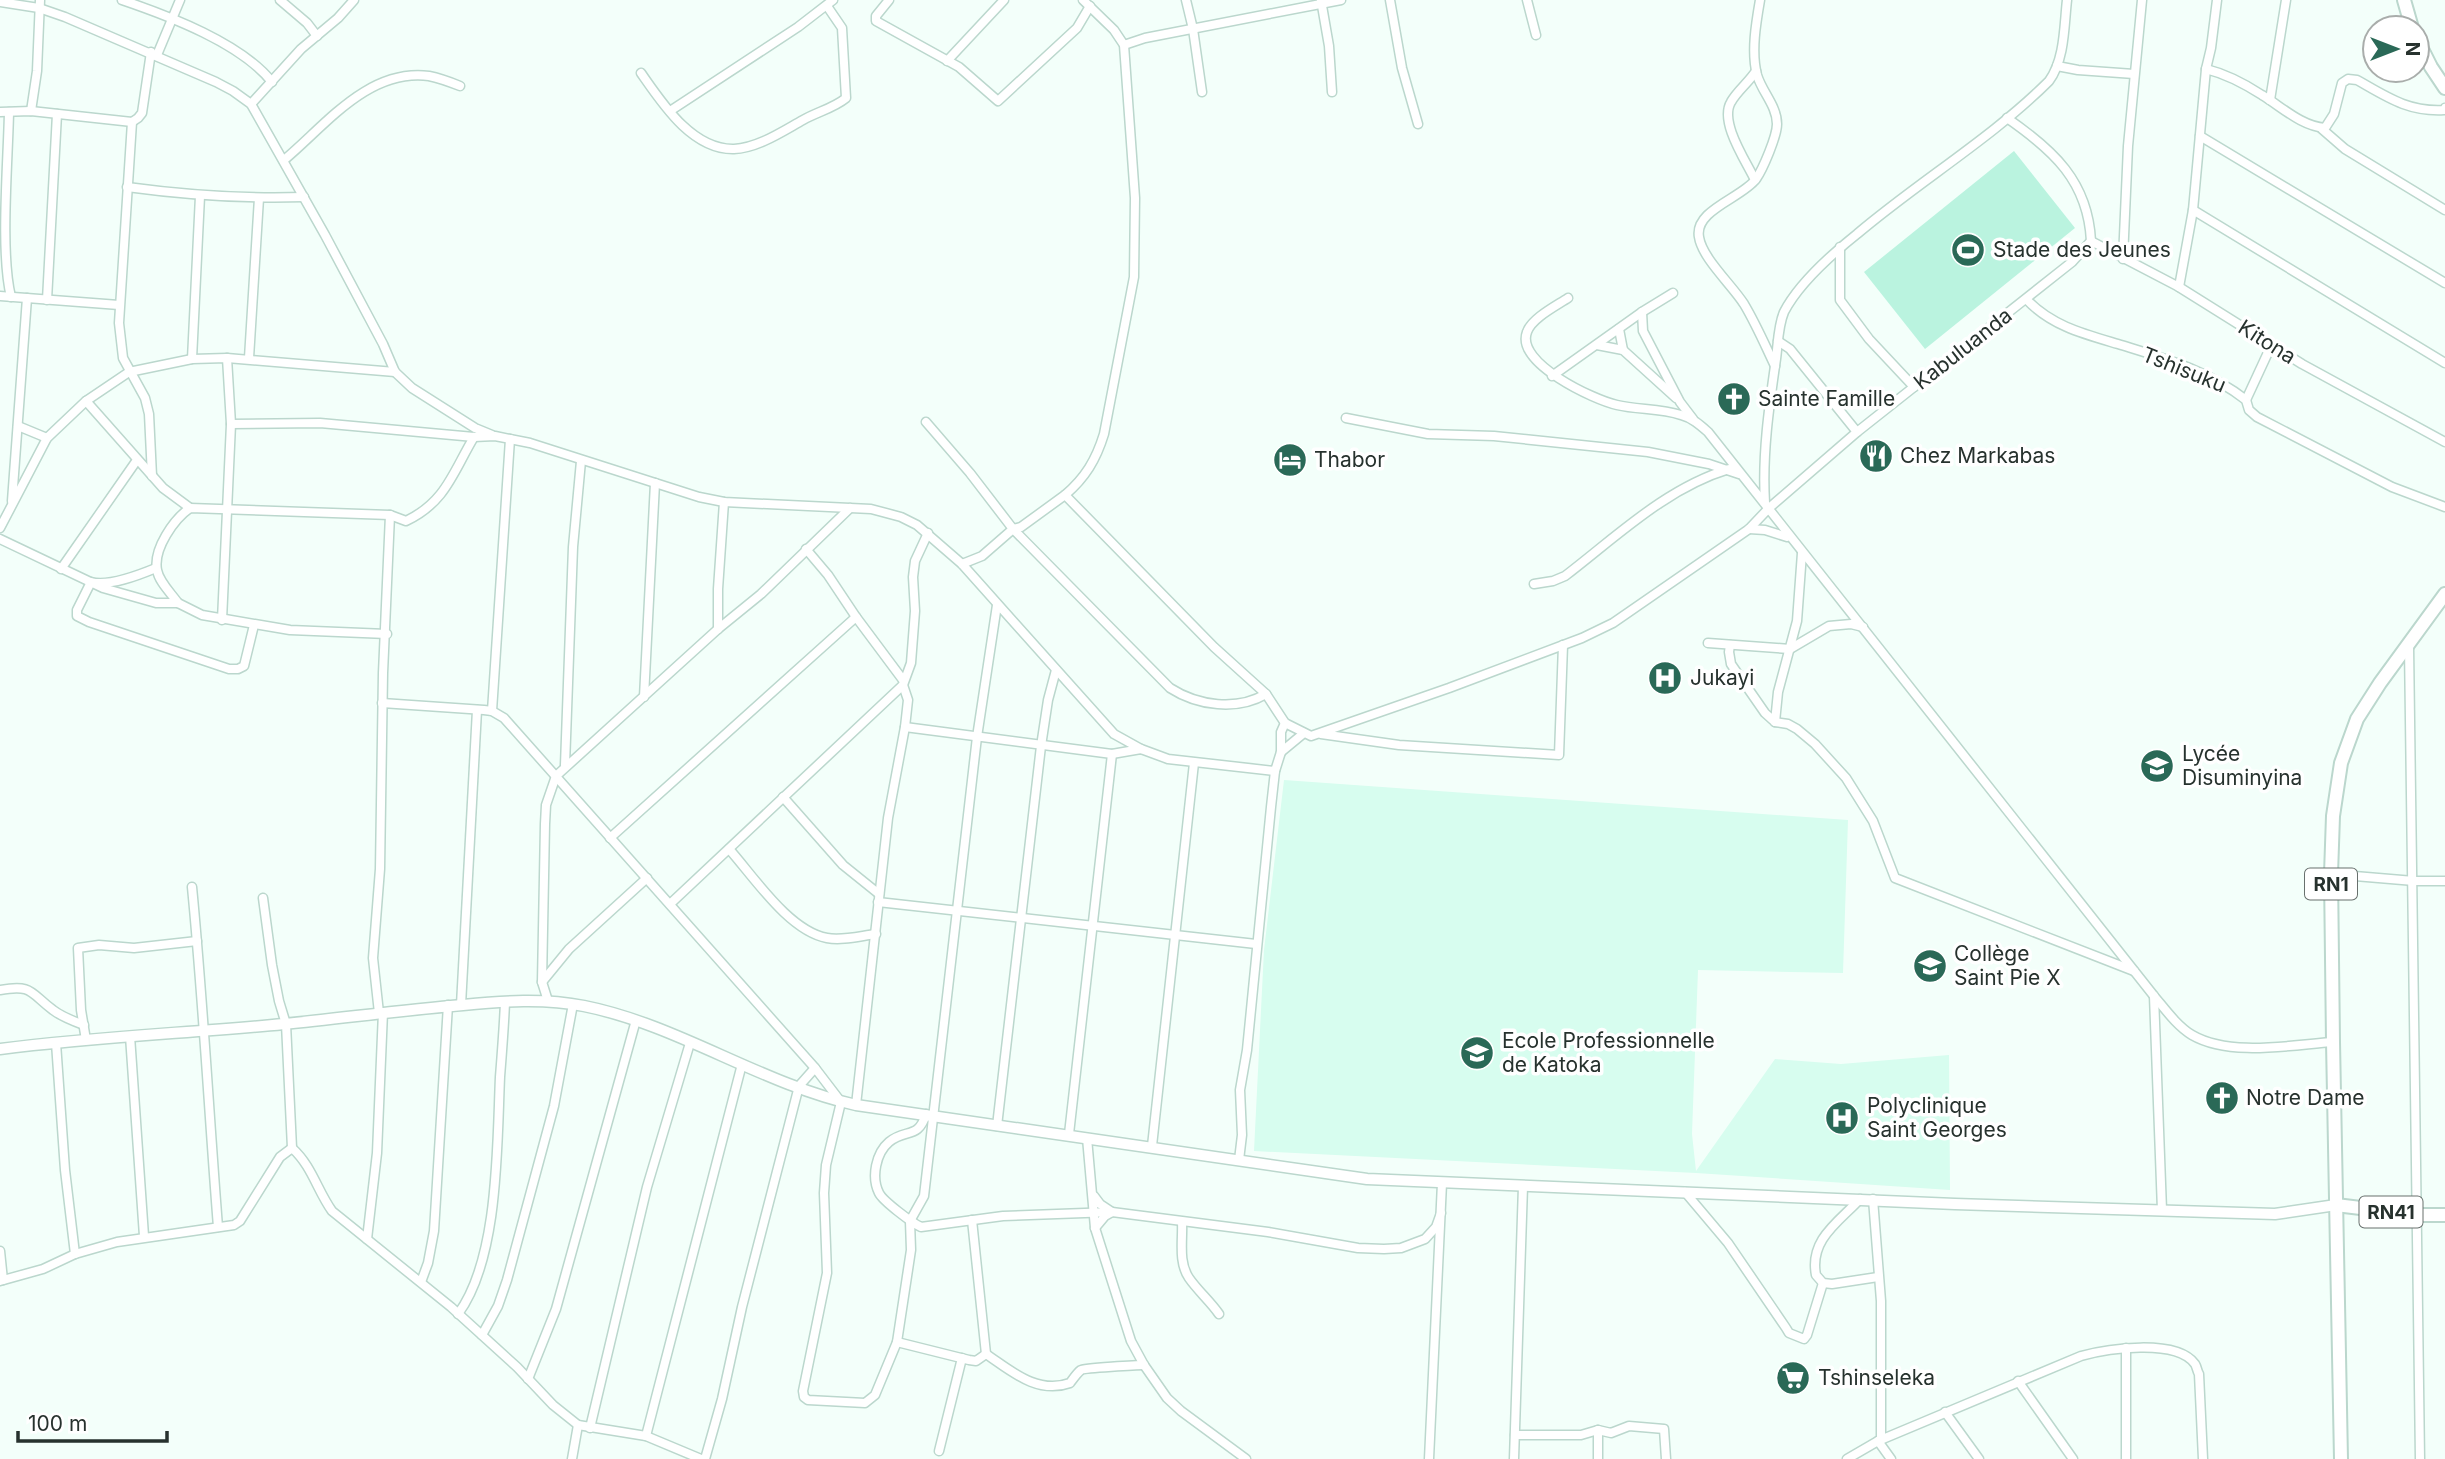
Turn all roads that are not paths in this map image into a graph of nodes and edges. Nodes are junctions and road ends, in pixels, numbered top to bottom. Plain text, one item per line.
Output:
1 (122, 0) edge
2 (180, 0) edge
3 (280, 0) edge
4 (354, 0) edge
5 (889, 0) edge
6 (1004, 0) edge
7 (1186, 0) edge
8 (1341, 0) edge
9 (1390, 0) edge
10 (1527, 0) edge
11 (1760, 0) edge
12 (2067, 0) edge
13 (2142, 0) edge
14 (2217, 0) edge
15 (2286, 0) edge
16 (1322, 1) edge
17 (0, 2) edge
18 (830, 3) edge
19 (1086, 3) edge
20 (40, 4) edge
21 (172, 19) junction
22 (1193, 29) junction
23 (1536, 35) dead end
24 (317, 36) junction
25 (1124, 45) junction
26 (154, 54) junction
27 (947, 61) junction
28 (2431, 64) edge
29 (2057, 66) junction
30 (2206, 69) junction
31 (1756, 71) junction
32 (641, 73) dead end
33 (2134, 74) junction
34 (272, 82) junction
35 (460, 86) dead end
36 (2445, 88) edge
37 (1202, 92) dead end
38 (1332, 92) dead end
39 (2270, 100) junction
40 (251, 104) junction
41 (2445, 108) edge
42 (31, 111) junction
43 (670, 111) junction
44 (4, 112) edge
45 (58, 114) junction
46 (2007, 118) junction
47 (132, 122) junction
48 (1418, 124) dead end
49 (2322, 129) junction
50 (2200, 136) junction
51 (284, 160) junction
52 (1755, 180) junction
53 (127, 187) junction
54 (200, 196) junction
55 (304, 197) junction
56 (260, 198) junction
57 (2193, 210) junction
58 (2445, 210) edge
59 (2091, 242) junction
60 (1840, 247) junction
61 (2123, 259) junction
62 (2445, 284) edge
63 (2179, 287) junction
64 (1673, 293) dead end
65 (0, 296) edge
66 (12, 297) junction
67 (27, 298) junction
68 (1568, 298) dead end
69 (47, 300) junction
70 (2027, 300) junction
71 (119, 305) junction
72 (1642, 312) junction
73 (1622, 326) junction
74 (1643, 331) junction
75 (1778, 341) junction
76 (1597, 345) junction
77 (2271, 346) junction
78 (1790, 349) junction
79 (1623, 350) junction
80 (1776, 356) junction
81 (227, 358) junction
82 (249, 358) junction
83 (192, 359) junction
84 (2445, 363) edge
85 (1775, 366) junction
86 (129, 372) junction
87 (395, 372) junction
88 (1552, 376) junction
89 (1914, 387) junction
90 (2246, 400) junction
91 (86, 401) junction
92 (1680, 402) junction
93 (1346, 418) dead end
94 (1693, 419) junction
95 (926, 422) dead end
96 (231, 424) junction
97 (18, 426) junction
98 (1857, 432) junction
99 (495, 436) junction
100 (47, 438) junction
101 (474, 438) junction
102 (510, 439) junction
103 (2445, 442) edge
104 (137, 460) junction
105 (581, 461) junction
106 (1729, 469) junction
107 (1742, 475) junction
108 (152, 476) junction
109 (655, 483) junction
110 (1065, 495) junction
111 (724, 502) junction
112 (1767, 506) junction
113 (2445, 507) edge
114 (12, 508) junction
115 (190, 508) junction
116 (226, 508) junction
117 (850, 509) junction
118 (390, 515) junction
119 (0, 528) edge
120 (1013, 529) junction
121 (1749, 529) junction
122 (928, 533) junction
123 (1790, 538) junction
124 (0, 539) edge
125 (806, 550) junction
126 (1802, 553) junction
127 (962, 564) junction
128 (156, 568) junction
129 (61, 569) junction
130 (91, 582) junction
131 (1534, 584) dead end
132 (2445, 594) edge
133 (178, 603) junction
134 (998, 605) junction
135 (856, 617) junction
136 (222, 620) junction
137 (254, 625) junction
138 (1863, 627) junction
139 (718, 629) junction
140 (387, 634) junction
141 (1708, 643) dead end
142 (1563, 645) junction
143 (1730, 645) junction
144 (2409, 646) junction
145 (1790, 649) junction
146 (1056, 670) junction
147 (903, 682) junction
148 (1266, 694) junction
149 (644, 697) junction
150 (382, 703) junction
151 (477, 709) junction
152 (492, 711) junction
153 (1775, 722) junction
154 (1284, 723) junction
155 (905, 727) junction
156 (1304, 733) junction
157 (1319, 734) junction
158 (977, 737) junction
159 (1041, 746) junction
160 (1141, 748) junction
161 (1281, 752) junction
162 (1112, 754) junction
163 (1194, 763) junction
164 (565, 765) junction
165 (1275, 771) junction
166 (556, 776) junction
167 (783, 797) junction
168 (610, 838) junction
169 (729, 849) junction
170 (2331, 874) junction
171 (647, 878) junction
172 (2414, 881) junction
173 (2445, 881) edge
174 (192, 887) dead end
175 (262, 898) dead end
176 (878, 898) junction
177 (670, 904) junction
178 (958, 911) junction
179 (1021, 918) junction
180 (1093, 925) junction
181 (876, 934) junction
182 (1175, 936) junction
183 (197, 941) junction
184 (1256, 944) junction
185 (2137, 972) junction
186 (542, 982) junction
187 (0, 990) edge
188 (2154, 996) junction
189 (548, 1001) junction
190 (505, 1002) junction
191 (573, 1004) junction
192 (448, 1005) junction
193 (461, 1005) junction
194 (381, 1013) junction
195 (636, 1020) junction
196 (286, 1024) junction
197 (83, 1025) junction
198 (203, 1029) junction
199 (130, 1035) junction
200 (86, 1040) junction
201 (2333, 1042) junction
202 (56, 1043) junction
203 (690, 1043) junction
204 (0, 1049) edge
205 (742, 1064) junction
206 (815, 1068) junction
207 (799, 1086) junction
208 (841, 1102) junction
209 (856, 1105) junction
210 (930, 1115) junction
211 (997, 1126) junction
212 (1069, 1135) junction
213 (1087, 1138) junction
214 (1152, 1146) junction
215 (292, 1148) junction
216 (1239, 1160) junction
217 (1442, 1182) junction
218 (1523, 1186) junction
219 (1685, 1192) junction
220 (1093, 1193) junction
221 (1860, 1199) junction
222 (1873, 1199) junction
223 (2336, 1205) junction
224 (2162, 1210) junction
225 (1093, 1212) junction
226 (1112, 1212) junction
227 (1441, 1213) junction
228 (2418, 1215) junction
229 (2445, 1215) edge
230 (972, 1220) junction
231 (910, 1221) junction
232 (1182, 1222) junction
233 (218, 1227) junction
234 (1095, 1228) junction
235 (144, 1236) junction
236 (367, 1239) junction
237 (0, 1251) edge
238 (75, 1254) junction
239 (1878, 1277) junction
240 (1, 1280) edge
241 (421, 1282) junction
242 (1823, 1283) junction
243 (458, 1314) junction
244 (1219, 1314) dead end
245 (482, 1335) junction
246 (1131, 1341) junction
247 (897, 1342) junction
248 (2126, 1348) junction
249 (986, 1354) junction
250 (962, 1359) junction
251 (1129, 1364) junction
252 (1144, 1365) junction
253 (528, 1379) junction
254 (2018, 1381) junction
255 (1945, 1412) junction
256 (579, 1425) junction
257 (590, 1428) junction
258 (1598, 1430) junction
259 (1515, 1435) junction
260 (646, 1436) junction
261 (1879, 1440) junction
262 (939, 1451) dead end
263 (572, 1459) edge
264 (703, 1459) edge
265 (1246, 1459) edge
266 (1429, 1459) edge
267 (1514, 1459) edge
268 (1598, 1459) edge
269 (1667, 1459) edge
270 (1847, 1459) edge
271 (1892, 1459) edge
272 (1979, 1459) edge
273 (2073, 1459) edge
274 (2126, 1459) edge
275 (2203, 1459) edge
276 (2341, 1459) edge
277 (2420, 1459) edge

1 - 21 street
2 - 21 street
3 - 24 street
4 - 24 street
5 - 27 street
6 - 27 street
7 - 22 street
8 - 16 street
9 - 48 street
10 - 23 street
11 - 31 street
12 - 29 street
13 - 33 street
14 - 30 street
15 - 39 street
16 - 22 street
16 - 38 street
17 - 20 street
18 - 43 street
18 - 43 street
19 - 25 street
19 - 27 street
20 - 26 street
20 - 42 street
21 - 26 street
21 - 34 street
22 - 25 street
22 - 37 street
24 - 34 street
25 - 110 street
26 - 40 street
26 - 47 street
28 - 36 main road
29 - 33 street
29 - 46 street
30 - 39 street
30 - 50 street
31 - 52 street
31 - 52 street
32 - 43 street
33 - 61 street
34 - 40 street
35 - 51 street
39 - 49 street
40 - 51 street
41 - 49 street
42 - 44 street
42 - 45 street
44 - 66 street
45 - 47 street
45 - 69 street
46 - 59 street
46 - 60 street
47 - 53 street
49 - 58 street
50 - 57 street
50 - 62 street
51 - 55 street
52 - 85 street
53 - 54 street
53 - 71 street
54 - 56 street
54 - 83 street
55 - 56 street
55 - 87 street
56 - 82 street
57 - 63 street
57 - 84 street
59 - 61 street, Kitona
59 - 70 street, Kabuluanda
60 - 75 street
60 - 89 street
61 - 63 street, Kitona
63 - 77 street, Kitona
64 - 72 street
65 - 66 street
66 - 67 street
67 - 69 street
67 - 97 street
68 - 88 street
69 - 71 street
70 - 89 street, Kabuluanda
70 - 90 street, Tshisuku
71 - 86 street
72 - 73 street
72 - 74 street
73 - 74 street
73 - 76 street
73 - 79 street
74 - 92 street
75 - 78 street
75 - 80 street
76 - 79 street
76 - 88 street
77 - 90 street
77 - 103 street, Kitona
78 - 80 street
78 - 98 street
79 - 92 street
80 - 85 street
81 - 82 street
81 - 83 street
81 - 96 street
82 - 87 street
83 - 86 street
85 - 112 street
86 - 91 street
86 - 108 street
87 - 99 street
88 - 94 street
89 - 98 street, Kabuluanda
90 - 113 street, Tshisuku
91 - 100 street
91 - 104 street
92 - 94 street
93 - 106 street
94 - 107 street
95 - 120 street
96 - 101 street
96 - 116 street
97 - 100 street
97 - 114 street
98 - 112 street, Kabuluanda
99 - 101 street
99 - 102 street
100 - 114 street
101 - 118 street
102 - 105 street
102 - 152 street
104 - 108 street
104 - 129 street
105 - 109 street
105 - 164 street
106 - 107 street
106 - 131 street
107 - 112 street
108 - 115 street
109 - 111 street
109 - 149 street
110 - 120 street
110 - 148 street
111 - 117 street
111 - 139 street
112 - 121 street, Kabuluanda
112 - 123 street
114 - 119 street
115 - 116 street
115 - 128 street
116 - 118 street
116 - 136 street
117 - 122 street
117 - 125 street
118 - 140 street
120 - 127 street
120 - 148 street
121 - 123 street
121 - 142 street, Kabuluanda
122 - 127 street
122 - 147 street
123 - 126 street
124 - 129 street
125 - 135 street
125 - 139 street
126 - 138 street
126 - 145 street
127 - 134 street
128 - 130 street
128 - 133 street
129 - 130 street
130 - 133 street
130 - 137 street
132 - 144 main road, RN1
133 - 136 street
134 - 146 street
134 - 158 street
135 - 147 street
135 - 168 street
136 - 137 street
137 - 140 street
138 - 145 street
138 - 185 street
139 - 149 street
140 - 150 street
141 - 143 street
142 - 157 street, Kabuluanda
142 - 157 street
143 - 145 street
143 - 153 street
144 - 170 main road, RN1
144 - 172 street
145 - 153 street
146 - 159 street
146 - 160 street
147 - 155 street
147 - 167 street
148 - 154 street
149 - 164 street
150 - 151 street
150 - 194 street
151 - 152 street
151 - 193 street
152 - 166 street
153 - 185 street
154 - 156 street
154 - 161 street
155 - 158 street
155 - 176 street
156 - 157 street
156 - 161 street
158 - 159 street
158 - 178 street
159 - 162 street
159 - 179 street
160 - 162 street
160 - 163 street
161 - 165 street
162 - 180 street
163 - 165 street
163 - 182 street
164 - 166 street
165 - 184 street
166 - 168 street
166 - 186 street
167 - 169 street
167 - 176 street
168 - 171 street
169 - 177 street
169 - 181 street
170 - 172 street
170 - 201 main road, RN1
171 - 177 street
171 - 186 street
172 - 173 street
172 - 228 street
174 - 183 street
175 - 196 street
176 - 178 street
176 - 181 street
177 - 206 street
178 - 179 street
178 - 210 street
179 - 180 street
179 - 211 street
180 - 182 street
180 - 212 street
181 - 209 street
182 - 184 street
182 - 214 street
183 - 197 street
183 - 198 street
184 - 216 street
185 - 188 street
186 - 189 street
187 - 197 street
188 - 201 street
188 - 224 street
189 - 190 street
189 - 191 street
190 - 193 street
190 - 243 street
191 - 195 street
191 - 245 street
192 - 193 street
192 - 194 street
192 - 241 street
194 - 196 street
194 - 236 street
195 - 203 street
195 - 253 street
196 - 198 street
196 - 215 street
197 - 200 street
198 - 199 street
198 - 233 street
199 - 200 street
199 - 235 street
200 - 202 street
201 - 223 main road, RN1
202 - 204 street
202 - 238 street
203 - 205 street
203 - 257 street
205 - 207 street
205 - 260 street
206 - 207 street
206 - 208 street
207 - 208 street
207 - 264 street
208 - 209 street
208 - 247 street
209 - 210 street
210 - 211 street
210 - 231 street
210 - 231 street
211 - 212 street
212 - 213 street
213 - 214 street
213 - 220 street
214 - 216 street
215 - 233 street
215 - 236 street
216 - 217 street
217 - 218 street
217 - 227 street
218 - 219 street
218 - 259 street
219 - 221 street
219 - 242 street
220 - 225 street
220 - 226 street
221 - 222 street
221 - 242 street
222 - 224 street
222 - 239 street
223 - 224 street
223 - 228 main road, RN41
223 - 276 main road, RN1
225 - 226 street
225 - 230 street
225 - 234 street
226 - 232 street
226 - 234 street
227 - 232 street
227 - 266 street
228 - 229 main road, RN41
228 - 277 street
230 - 231 street
230 - 249 street
231 - 247 street
232 - 244 street
233 - 235 street
234 - 246 street
235 - 238 street
236 - 241 street
237 - 240 street
238 - 240 street
239 - 242 street
239 - 261 street
241 - 243 street
243 - 245 street
245 - 253 street
246 - 251 street
246 - 252 street
247 - 250 street
248 - 254 street
248 - 274 street
248 - 275 street
249 - 250 street
249 - 251 street
250 - 262 street
251 - 252 street
252 - 265 street
253 - 256 street
254 - 255 street
254 - 273 street
255 - 261 street
255 - 272 street
256 - 257 street
256 - 263 street
257 - 260 street
258 - 259 street
258 - 268 street
258 - 269 street
259 - 267 street
260 - 264 street
261 - 270 street
261 - 271 street

